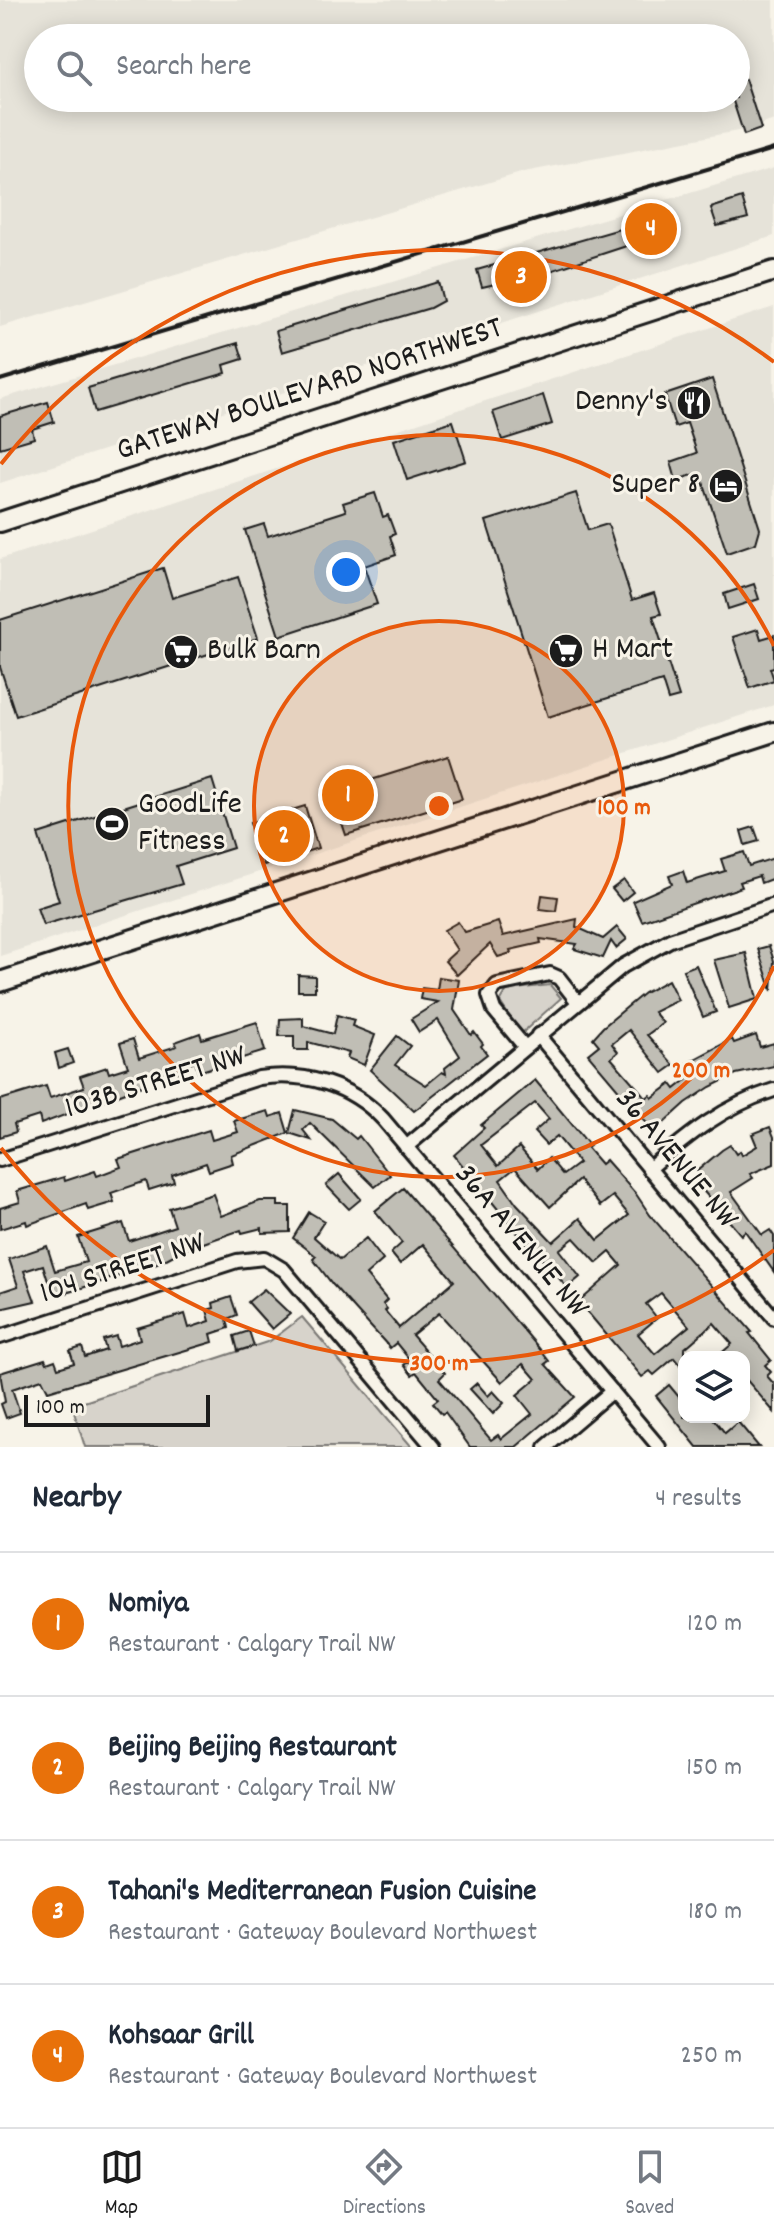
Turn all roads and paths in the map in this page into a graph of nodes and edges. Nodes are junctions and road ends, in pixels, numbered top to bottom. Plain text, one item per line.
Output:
1 (774, 271) edge
2 (0, 522) edge
3 (774, 732) edge
4 (774, 905) edge
5 (0, 982) edge
6 (577, 1001) junction
7 (538, 1035) junction
8 (524, 1046) junction
9 (330, 1084) joint
10 (774, 1090) edge
11 (406, 1147) junction
12 (0, 1160) edge
13 (649, 1169) junction
14 (774, 1297) edge
15 (762, 1305) junction
16 (774, 1318) edge
17 (0, 1337) edge
18 (612, 1391) junction
19 (433, 1447) edge
20 (546, 1447) edge
21 (659, 1447) edge

1 - 2 highway, GATEWAY BOULEVARD NORTHWEST
3 - 5 highway
4 - 6 street
6 - 7 street
6 - 8 street
7 - 8 street
7 - 13 street, 36 AVENUE NW
8 - 11 street
9 - 11 street, 36A AVENUE NW
9 - 12 street, 103B STREET NW
10 - 13 street
11 - 18 street, 36A AVENUE NW
13 - 15 street, 36 AVENUE NW
14 - 15 street
15 - 16 street, 36 AVENUE NW
17 - 19 street, 104 STREET NW
18 - 20 street
18 - 21 street, 36A AVENUE NW

